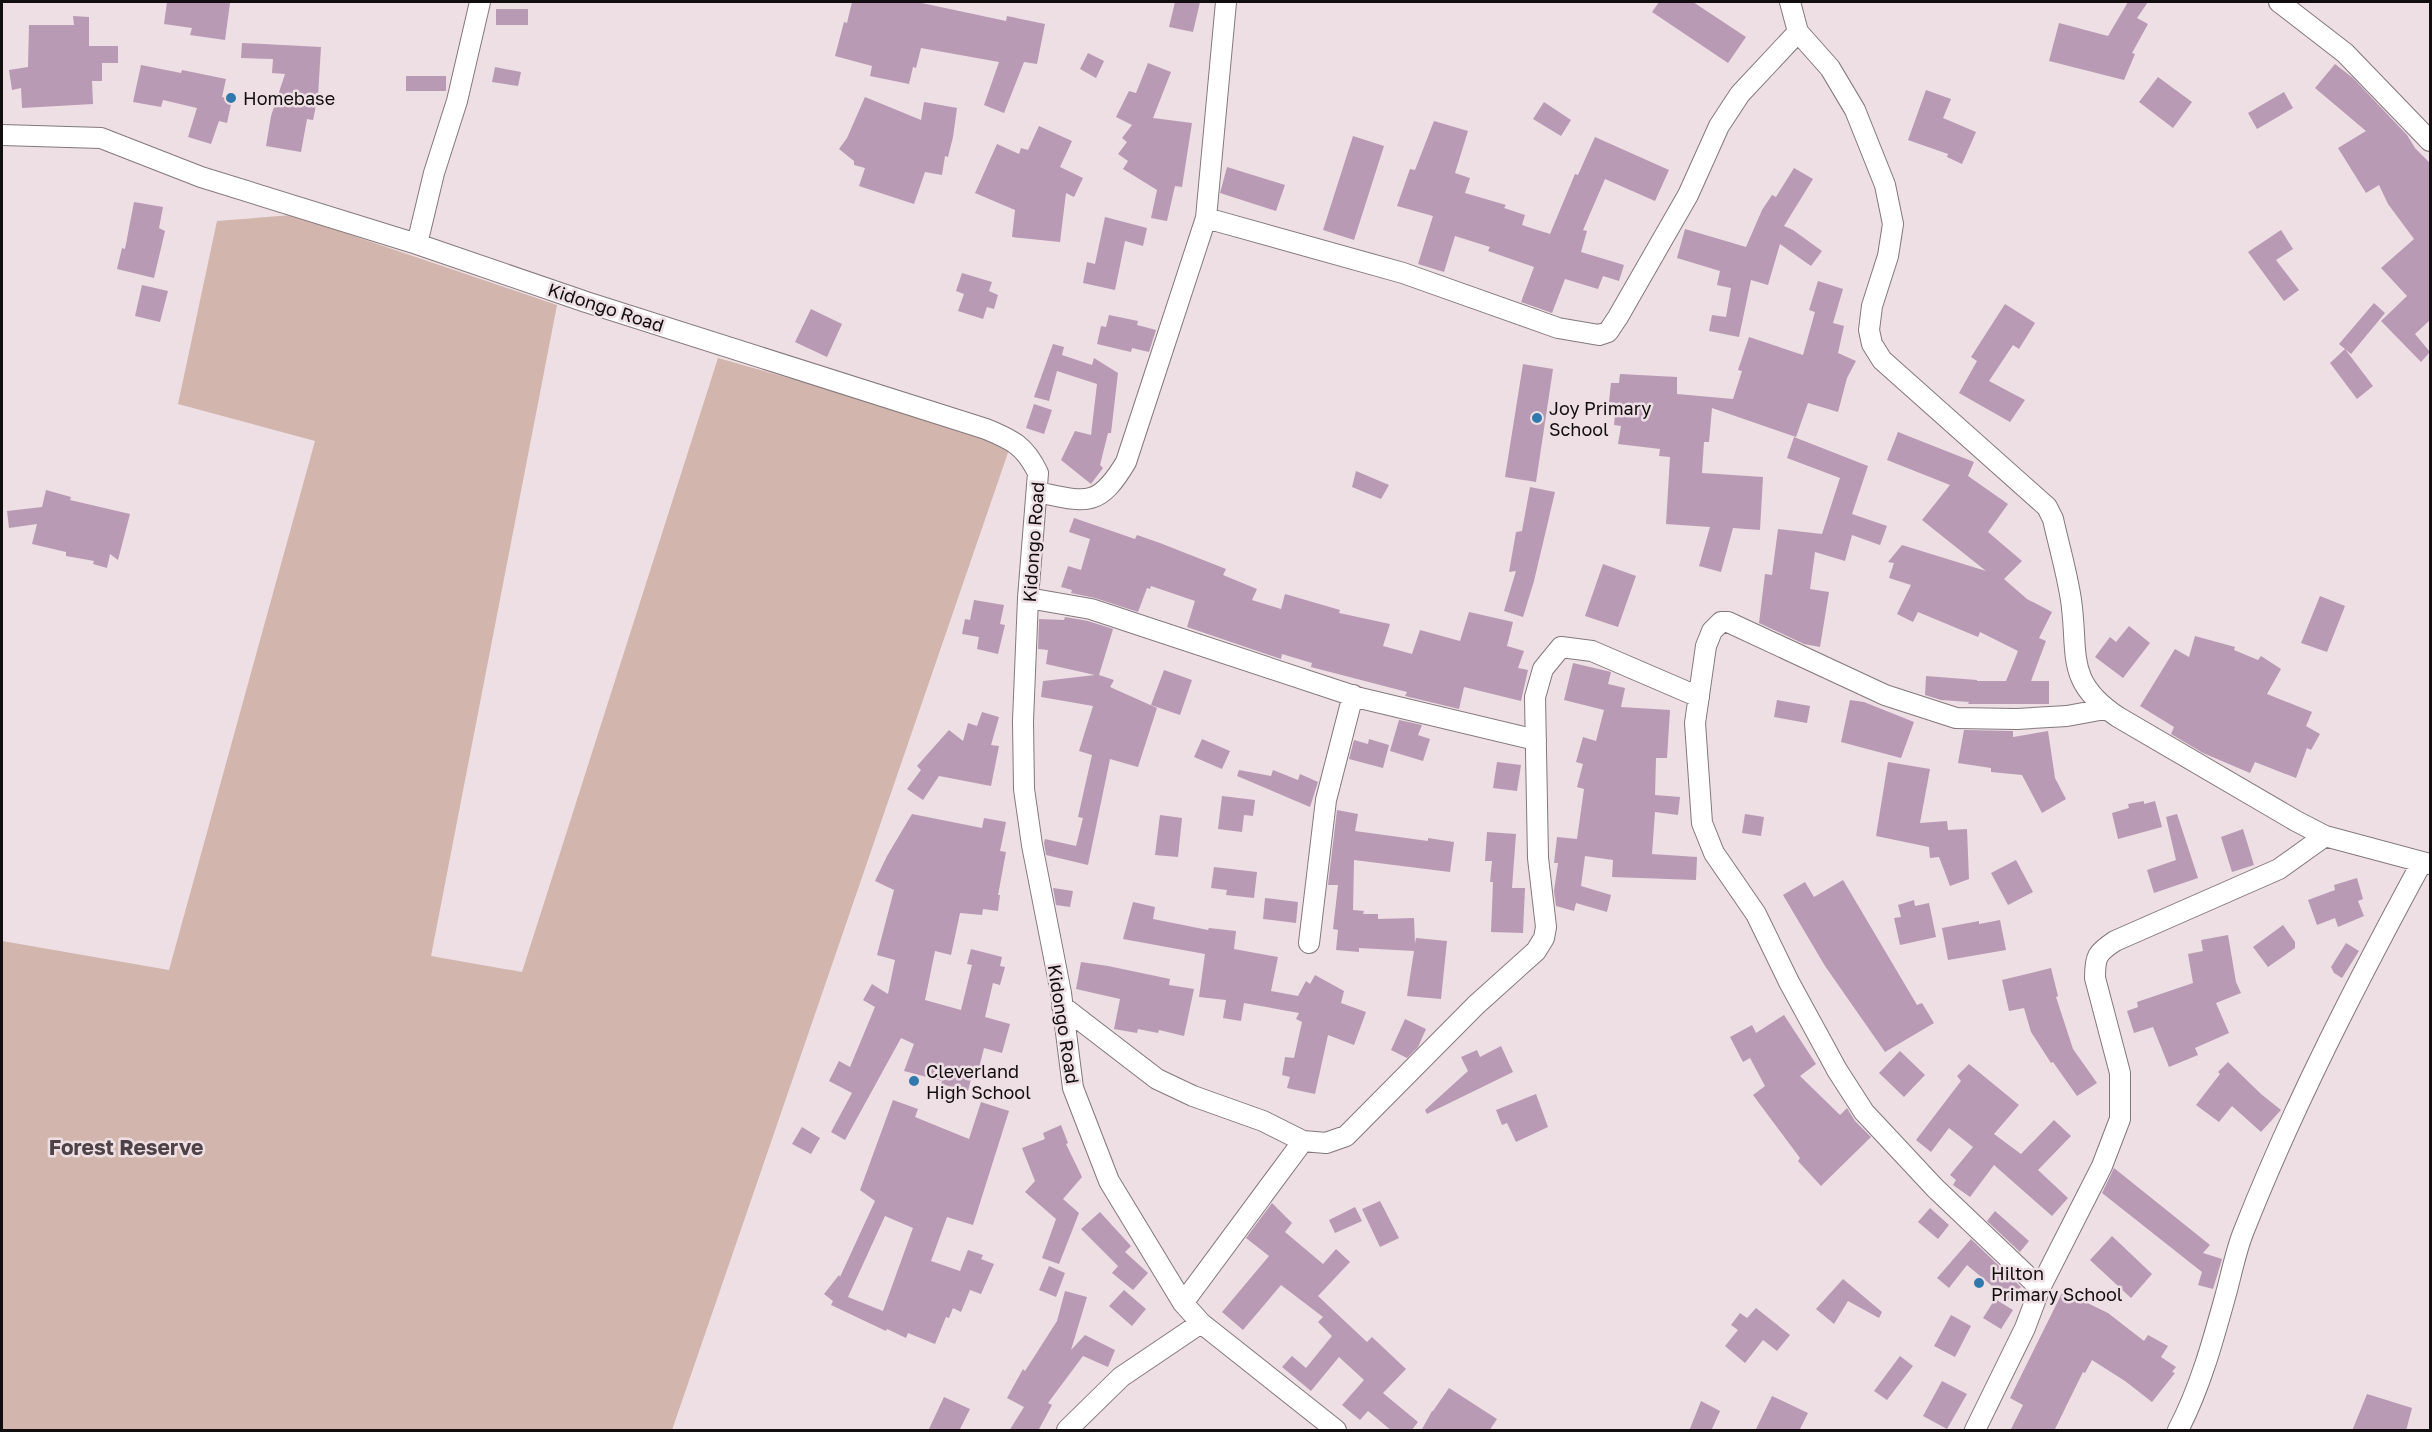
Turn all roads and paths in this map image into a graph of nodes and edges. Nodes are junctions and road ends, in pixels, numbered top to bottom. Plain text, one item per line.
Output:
1 (480, 2) edge
2 (1226, 2) edge
3 (1790, 2) edge
4 (2280, 2) edge
5 (1798, 32) junction
6 (2, 135) edge
7 (2430, 141) edge
8 (1206, 218) junction
9 (417, 244) junction
10 (1037, 492) junction
11 (1028, 598) junction
12 (1353, 695) junction
13 (1699, 697) junction
14 (2105, 709) junction
15 (1536, 740) junction
16 (2325, 836) junction
17 (2426, 863) edge
18 (1309, 942) dead end
19 (1062, 1006) junction
20 (1303, 1141) junction
21 (2040, 1288) junction
22 (1183, 1303) junction
23 (1201, 1323) junction
24 (1067, 1431) edge
25 (1336, 1431) edge
26 (1975, 1431) edge
27 (2178, 1431) edge

1 - 9 street
2 - 8 street
3 - 5 street
4 - 7 street
5 - 8 street
5 - 14 street
6 - 9 street, Kidongo Road
8 - 10 street
9 - 10 street, Kidongo Road
10 - 11 street, Kidongo Road
11 - 12 street
11 - 19 street, Kidongo Road
12 - 15 street
12 - 18 street
13 - 14 street
13 - 15 street
13 - 21 street
14 - 16 street
15 - 20 street
16 - 17 street
16 - 21 street
17 - 27 street
19 - 20 street
19 - 22 street, Kidongo Road
20 - 22 street
21 - 26 street
22 - 23 street, Kidongo Road
23 - 24 street
23 - 25 street, Kidongo Road

